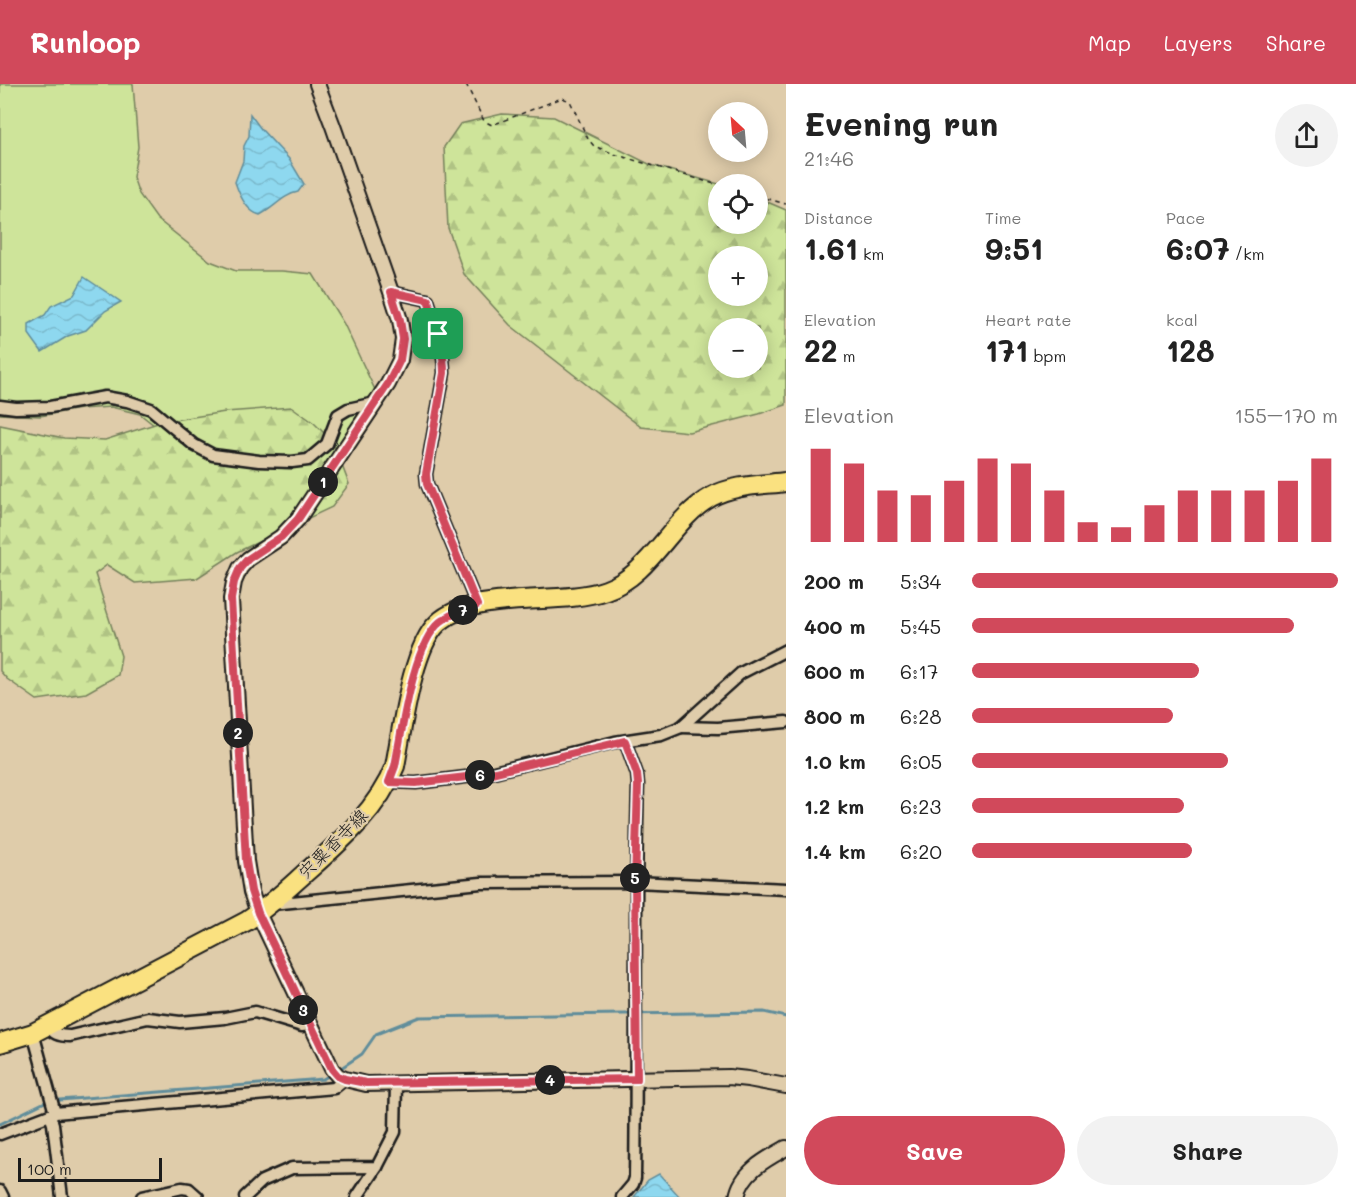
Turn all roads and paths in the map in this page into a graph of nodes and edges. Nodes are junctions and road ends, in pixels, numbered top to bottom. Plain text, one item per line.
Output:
1 (316, 84) edge
2 (466, 84) edge
3 (708, 182) edge
4 (768, 199) edge
5 (786, 204) edge
6 (391, 292) junction
7 (375, 403) junction
8 (0, 405) edge
9 (786, 472) edge
10 (786, 482) edge
11 (735, 488) junction
12 (477, 605) junction
13 (786, 650) edge
14 (786, 722) edge
15 (681, 727) junction
16 (625, 741) junction
17 (389, 782) junction
18 (635, 882) junction
19 (786, 889) edge
20 (264, 909) junction
21 (311, 1025) junction
22 (40, 1029) junction
23 (0, 1043) edge
24 (338, 1074) junction
25 (637, 1079) junction
26 (396, 1083) junction
27 (786, 1086) edge
28 (53, 1112) junction
29 (0, 1134) edge
30 (786, 1148) edge
31 (377, 1167) junction
32 (0, 1191) edge
33 (3, 1197) edge
34 (62, 1197) edge
35 (142, 1197) edge
36 (198, 1197) edge
37 (245, 1197) edge
38 (357, 1197) edge
39 (622, 1197) edge
40 (737, 1197) edge

1 - 6 street
2 - 3 path
4 - 5 path
6 - 7 street
6 - 12 street
7 - 8 street
7 - 20 street
9 - 11 street
10 - 11 main road, 宍粟香寺線
11 - 12 main road, 宍粟香寺線
12 - 17 main road, 宍粟香寺線
13 - 15 street
14 - 15 street
15 - 16 street
16 - 17 street
16 - 18 street
17 - 20 main road, 宍粟香寺線
18 - 19 street
18 - 20 street
18 - 25 street
20 - 21 street
20 - 22 main road, 宍粟香寺線
21 - 22 street
21 - 24 street
22 - 23 main road, 宍粟香寺線
22 - 28 street
24 - 26 street
24 - 28 street
25 - 26 street
25 - 27 street
25 - 39 street
26 - 31 street
28 - 29 street
28 - 34 street
30 - 40 street
31 - 37 street
31 - 38 street
32 - 33 street
35 - 36 street

